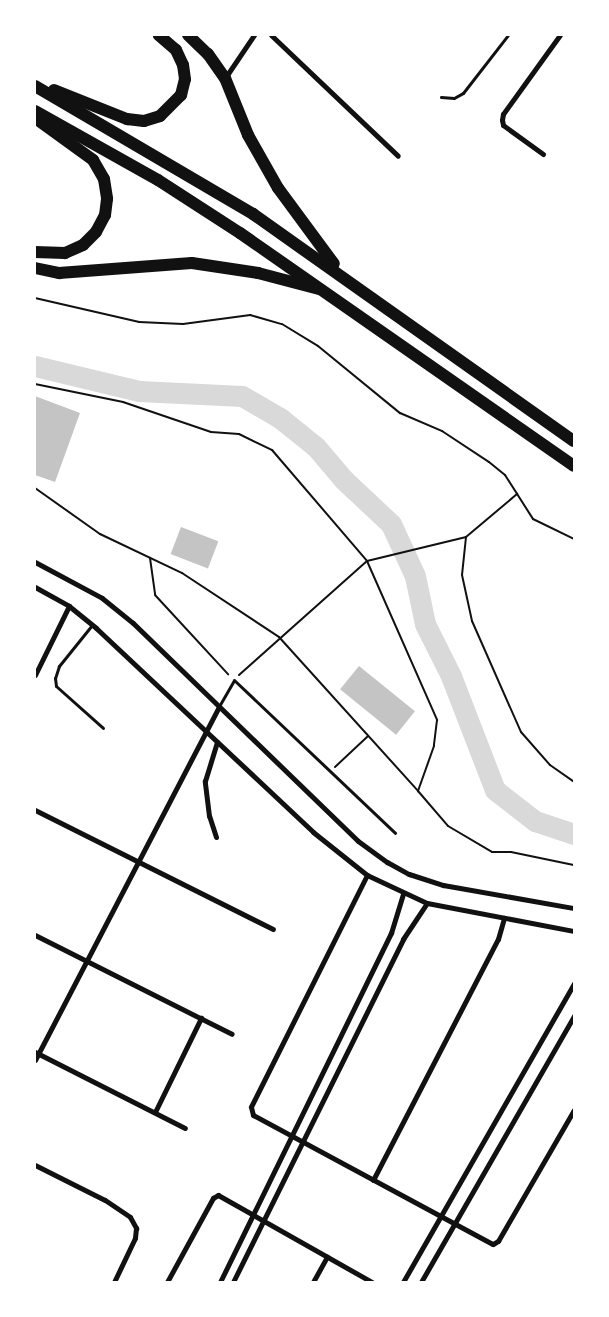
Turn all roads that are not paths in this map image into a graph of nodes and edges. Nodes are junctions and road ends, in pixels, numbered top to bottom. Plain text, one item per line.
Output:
1 (159, 35) edge
2 (188, 35) edge
3 (254, 35) edge
4 (271, 35) edge
5 (508, 35) edge
6 (560, 35) edge
7 (225, 78) junction
8 (35, 85) edge
9 (441, 97) dead end
10 (35, 111) edge
11 (35, 118) edge
12 (543, 154) dead end
13 (398, 156) dead end
14 (35, 252) edge
15 (35, 268) edge
16 (345, 277) junction
17 (328, 292) junction
18 (574, 441) edge
19 (574, 466) edge
20 (35, 562) edge
21 (35, 586) edge
22 (69, 606) junction
23 (92, 625) junction
24 (35, 675) edge
25 (218, 708) junction
26 (103, 728) dead end
27 (206, 732) junction
28 (217, 742) junction
29 (35, 810) edge
30 (395, 833) dead end
31 (216, 837) dead end
32 (138, 861) junction
33 (367, 875) junction
34 (403, 894) junction
35 (427, 903) junction
36 (574, 908) edge
37 (504, 918) junction
38 (273, 929) dead end
39 (574, 930) edge
40 (35, 935) edge
41 (86, 960) junction
42 (574, 984) edge
43 (574, 1016) edge
44 (201, 1018) junction
45 (232, 1034) dead end
46 (37, 1053) edge
47 (35, 1060) edge
48 (574, 1110) edge
49 (155, 1112) junction
50 (185, 1128) dead end
51 (292, 1134) junction
52 (303, 1140) junction
53 (35, 1165) edge
54 (373, 1180) junction
55 (253, 1215) junction
56 (440, 1217) junction
57 (264, 1220) junction
58 (453, 1225) junction
59 (327, 1257) junction
60 (114, 1282) edge
61 (167, 1282) edge
62 (220, 1282) edge
63 (233, 1282) edge
64 (313, 1282) edge
65 (372, 1282) edge
66 (403, 1282) edge
67 (421, 1282) edge

1 - 8 highway
2 - 7 highway
3 - 7 street
4 - 13 street
5 - 9 lane
6 - 12 street
7 - 16 highway
8 - 16 highway
10 - 17 highway
11 - 14 highway
15 - 17 highway
16 - 18 highway
17 - 19 highway
20 - 25 street
21 - 22 street
22 - 23 street
22 - 24 street
23 - 26 lane
23 - 27 street
25 - 27 street
25 - 30 lane
25 - 36 street
27 - 28 street
27 - 32 street
28 - 31 street
28 - 33 street
29 - 32 street
32 - 38 street
32 - 41 street
33 - 34 street
33 - 51 street
34 - 35 street
34 - 51 street
35 - 37 street
35 - 52 street
37 - 39 street
37 - 54 street
40 - 41 street
41 - 44 street
41 - 46 street
42 - 56 street
43 - 58 street
44 - 45 street
44 - 49 street
46 - 47 street
46 - 49 street
48 - 58 street
49 - 50 street
51 - 52 street
51 - 55 street
52 - 54 street
52 - 57 street
53 - 60 street
54 - 56 street
55 - 57 street
55 - 61 street
55 - 62 street
56 - 58 street
56 - 66 street
57 - 59 street
57 - 63 street
58 - 67 street
59 - 64 street
59 - 65 street

